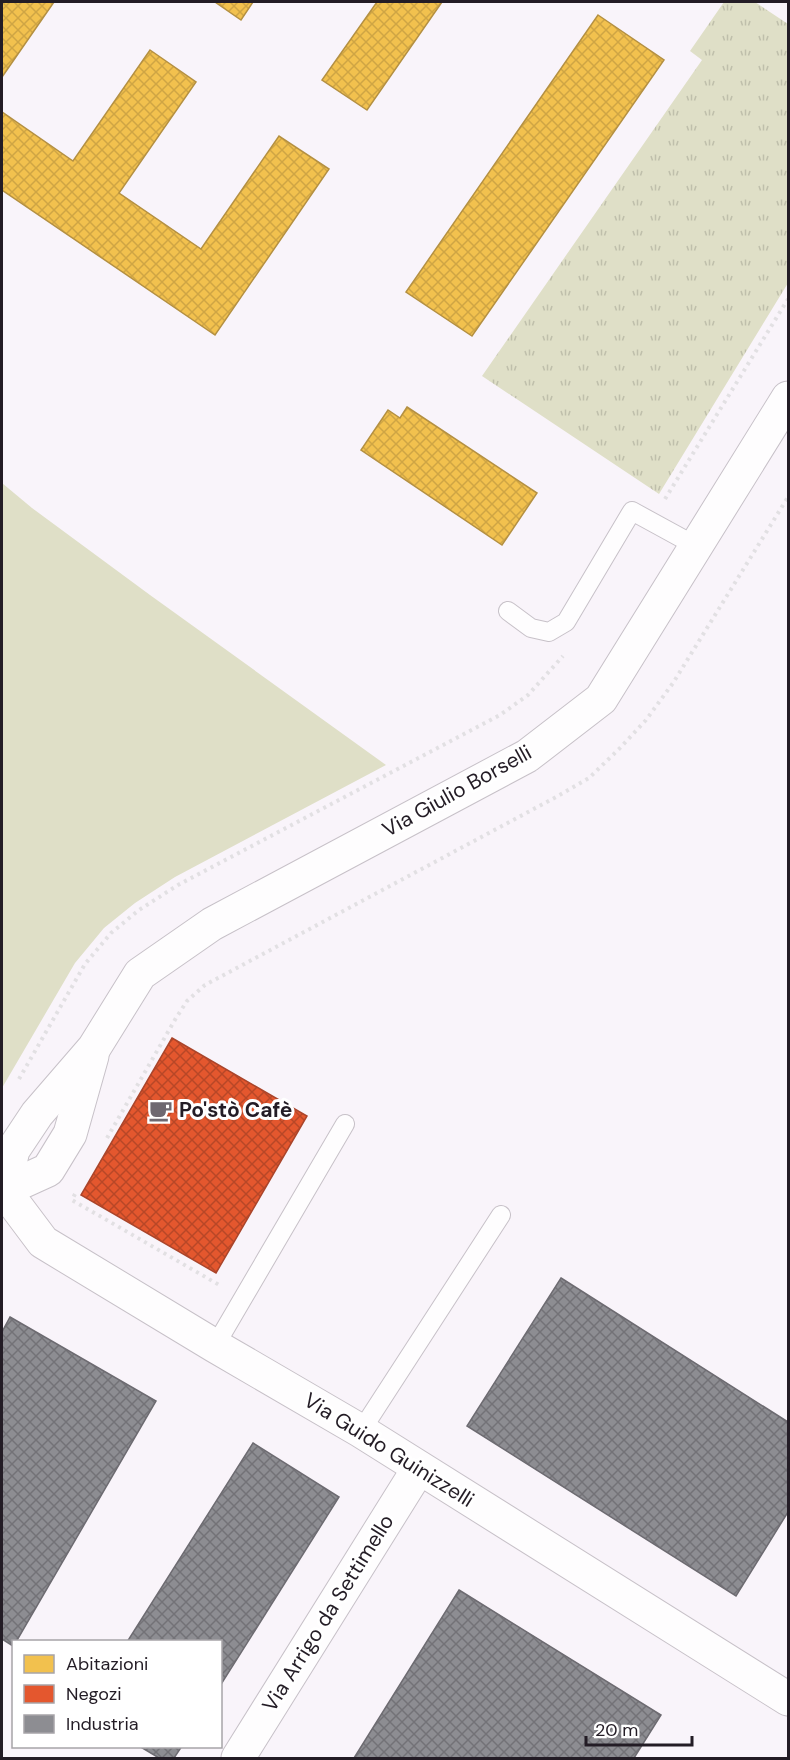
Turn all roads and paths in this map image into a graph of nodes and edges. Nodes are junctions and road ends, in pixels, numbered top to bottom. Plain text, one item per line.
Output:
1 (789, 298) edge
2 (789, 398) edge
3 (789, 496) edge
4 (651, 521) junction
5 (696, 546) junction
6 (508, 611) dead end
7 (568, 651) dead end
8 (15, 1086) dead end
9 (345, 1124) dead end
10 (105, 1142) dead end
11 (77, 1190) dead end
12 (2, 1192) edge
13 (501, 1215) dead end
14 (243, 1299) junction
15 (215, 1346) junction
16 (361, 1431) junction
17 (419, 1468) junction
18 (789, 1699) edge
19 (238, 1758) edge

1 - 4 path
2 - 5 street, Via Giulio Borselli
3 - 10 path
4 - 5 lane
4 - 6 lane
5 - 12 street, Via Giulio Borselli
7 - 8 path
9 - 14 lane
11 - 14 path
12 - 15 street, Via Guido Guinizzelli
13 - 16 lane
14 - 15 lane
15 - 16 street, Via Guido Guinizzelli
16 - 17 street, Via Guido Guinizzelli
17 - 18 street, Via Guido Guinizzelli
17 - 19 street, Via Arrigo da Settimello

